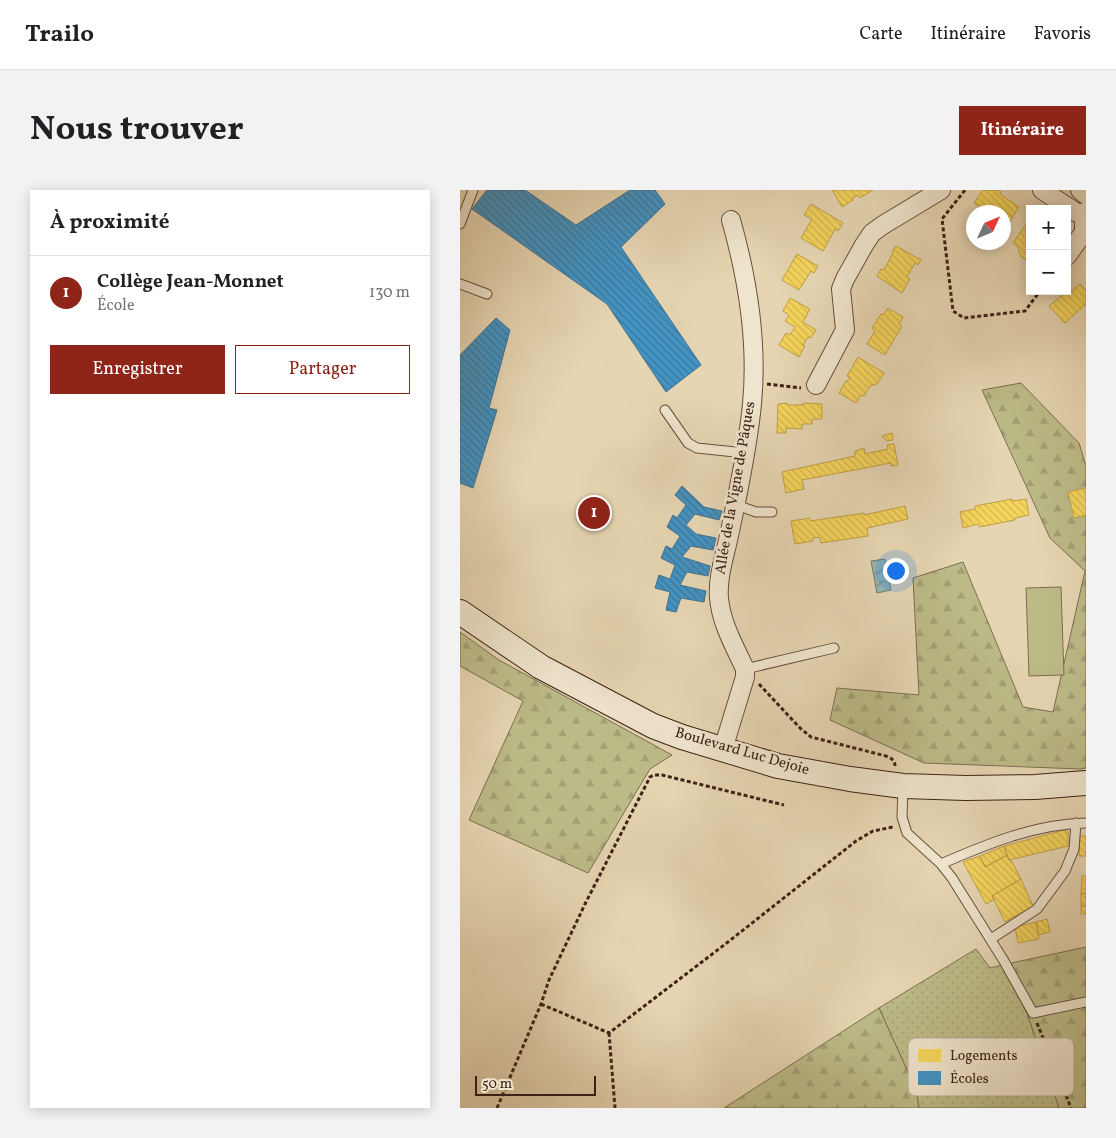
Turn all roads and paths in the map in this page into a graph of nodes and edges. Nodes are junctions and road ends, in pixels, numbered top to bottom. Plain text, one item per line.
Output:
1 (473, 190) edge
2 (941, 190) edge
3 (965, 190) edge
4 (1042, 190) edge
5 (1080, 190) edge
6 (1086, 195) edge
7 (1085, 212) edge
8 (731, 220) dead end
9 (460, 224) edge
10 (1071, 250) edge
11 (460, 284) edge
12 (487, 294) dead end
13 (1037, 295) edge
14 (753, 383) junction
15 (816, 385) joint
16 (665, 410) dead end
17 (744, 453) junction
18 (736, 505) junction
19 (772, 512) dead end
20 (460, 612) edge
21 (834, 648) dead end
22 (745, 673) junction
23 (723, 749) junction
24 (889, 766) dead end
25 (900, 774) junction
26 (1086, 783) edge
27 (784, 805) dead end
28 (1076, 823) junction
29 (1086, 823) edge
30 (904, 826) junction
31 (941, 864) junction
32 (991, 939) junction
33 (1086, 1002) edge
34 (541, 1004) junction
35 (1033, 1013) junction
36 (609, 1033) junction
37 (1043, 1038) edge
38 (1066, 1096) edge
39 (497, 1108) edge
40 (615, 1108) edge
41 (1071, 1108) edge

1 - 9 lane
2 - 15 street
3 - 13 path
4 - 7 street
5 - 6 street
7 - 10 street
8 - 14 street, Allée de la Vigne de Pâques
11 - 12 lane
14 - 15 path
14 - 17 street, Allée de la Vigne de Pâques
16 - 17 lane
17 - 18 street, Allée de la Vigne de Pâques
18 - 19 lane
18 - 22 street, Allée de la Vigne de Pâques
20 - 23 main road, Boulevard Luc Dejoie
21 - 22 lane
22 - 23 street
22 - 25 path
23 - 25 main road, Boulevard Luc Dejoie
24 - 25 path
25 - 26 main road, Boulevard Luc Dejoie
25 - 30 lane
27 - 34 path
28 - 29 lane
28 - 31 lane
28 - 32 lane
30 - 31 lane
30 - 36 path
31 - 32 lane
32 - 35 lane
33 - 35 lane
34 - 36 path
34 - 39 path
35 - 37 path
36 - 40 path
38 - 41 path

